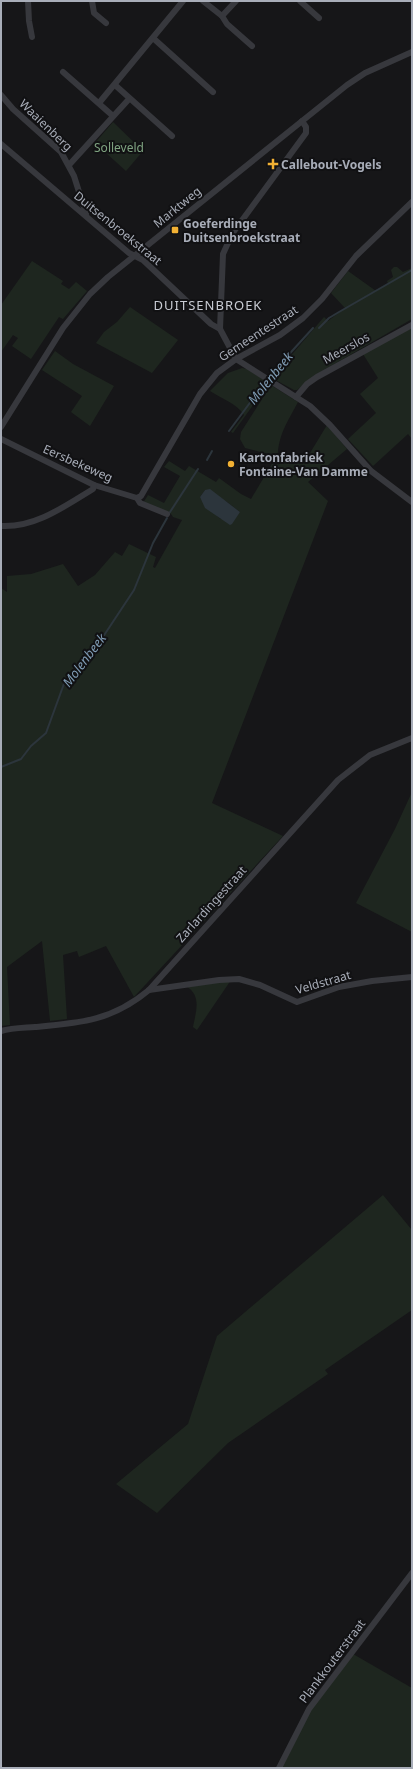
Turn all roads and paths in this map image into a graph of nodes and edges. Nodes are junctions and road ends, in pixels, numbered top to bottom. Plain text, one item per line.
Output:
1 (28, 1) edge
2 (92, 1) edge
3 (183, 1) edge
4 (203, 1) edge
5 (236, 1) edge
6 (300, 1) edge
7 (222, 16) junction
8 (319, 18) dead end
9 (106, 23) dead end
10 (32, 37) dead end
11 (153, 38) junction
12 (252, 46) dead end
13 (412, 52) edge
14 (63, 72) dead end
15 (115, 85) junction
16 (213, 92) dead end
17 (1, 95) edge
18 (129, 99) junction
19 (99, 103) junction
20 (114, 116) junction
21 (302, 121) junction
22 (172, 136) dead end
23 (1, 144) edge
24 (69, 165) junction
25 (412, 202) edge
26 (88, 218) junction
27 (133, 256) junction
28 (412, 325) edge
29 (220, 329) junction
30 (236, 359) junction
31 (296, 397) junction
32 (1, 427) edge
33 (1, 439) edge
34 (94, 485) junction
35 (137, 498) junction
36 (412, 502) edge
37 (167, 514) dead end
38 (1, 526) edge
39 (412, 738) edge
40 (412, 977) edge
41 (148, 990) junction
42 (1, 1031) edge
43 (412, 1573) edge
44 (279, 1768) edge

1 - 10 street
2 - 9 street
3 - 11 street
4 - 7 street
5 - 7 street
6 - 8 street
7 - 12 street
11 - 15 street
11 - 16 street
13 - 21 street, Marktweg
14 - 19 street
15 - 18 street
15 - 19 street
17 - 24 street, Waaienberg
18 - 20 street
18 - 22 street
19 - 20 street
20 - 24 street
21 - 27 street, Marktweg
21 - 29 street
23 - 26 street, Duitsenbroekstraat
24 - 26 street, Waaienberg
25 - 30 street, Gemeentestraat
26 - 27 street, Duitsenbroekstraat
27 - 29 street, Duitsenbroekstraat
27 - 32 street, Marktweg
28 - 31 street, Meerslos
29 - 30 street
30 - 31 street
30 - 35 street, Gemeentestraat
31 - 36 street
33 - 34 street, Eersbekeweg
34 - 35 street, Eersbekeweg
34 - 38 street
35 - 37 street, Eersbekeweg
39 - 41 street, Zarlardingestraat
40 - 41 street, Veldstraat
41 - 42 street, Zarlardingestraat
43 - 44 street, Plankkouterstraat

